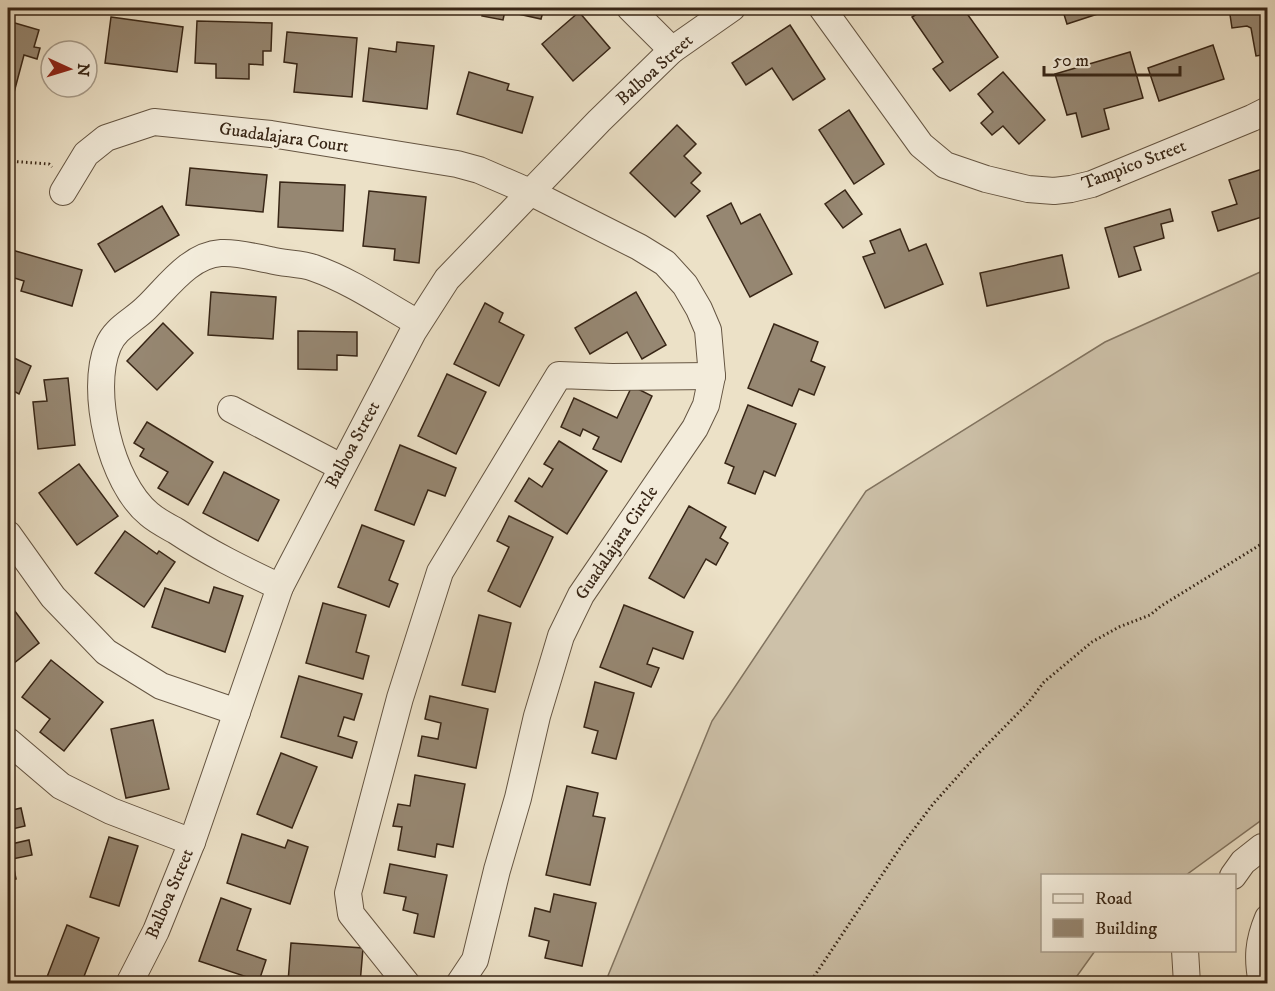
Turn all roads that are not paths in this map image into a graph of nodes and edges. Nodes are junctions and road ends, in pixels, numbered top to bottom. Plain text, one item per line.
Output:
1 (630, 8) edge
2 (732, 8) edge
3 (822, 8) edge
4 (672, 50) junction
5 (1268, 110) edge
6 (66, 187) road end
7 (530, 192) junction
8 (418, 324) junction
9 (712, 376) junction
10 (231, 410) dead end
11 (341, 467) junction
12 (8, 534) edge
13 (280, 587) junction
14 (237, 711) junction
15 (8, 741) edge
16 (192, 842) junction
17 (1268, 851) edge
18 (1234, 874) edge
19 (1268, 918) edge
20 (1185, 952) edge
21 (129, 984) edge
22 (407, 984) edge
23 (459, 984) edge
24 (1187, 984) edge
25 (1262, 984) edge

1 - 4 street
2 - 4 street, Balboa Street
3 - 5 street, Tampico Street
4 - 7 street, Balboa Street
6 - 7 street, Guadalajara Court
7 - 8 street, Balboa Street
7 - 9 street, Guadalajara Circle
8 - 11 street, Balboa Street
8 - 13 street
9 - 22 street
9 - 23 street, Guadalajara Circle
10 - 11 street
11 - 13 street, Balboa Street
12 - 14 street
13 - 14 street, Balboa Street
14 - 16 street, Balboa Street
15 - 16 street
16 - 21 street, Balboa Street
17 - 18 street
19 - 25 street
20 - 24 street

